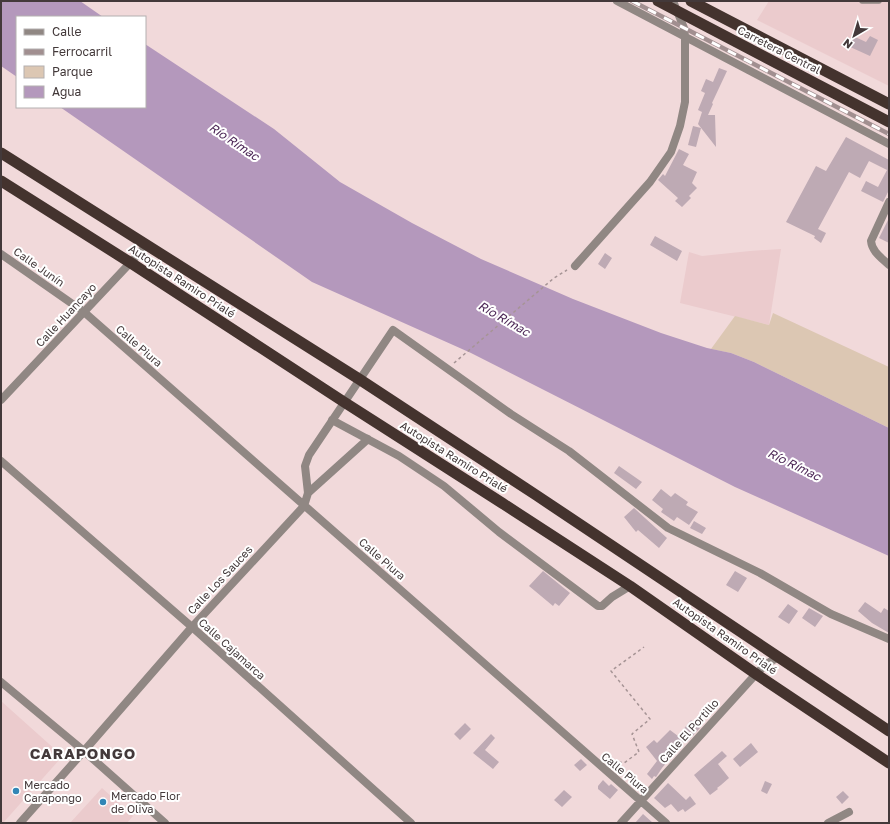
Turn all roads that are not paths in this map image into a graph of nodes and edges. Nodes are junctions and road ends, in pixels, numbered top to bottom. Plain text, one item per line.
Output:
1 (618, 1) edge
2 (658, 1) edge
3 (691, 1) edge
4 (862, 1) edge
5 (878, 1) edge
6 (675, 6) edge
7 (685, 36) junction
8 (889, 104) edge
9 (889, 122) edge
10 (889, 144) edge
11 (1, 153) edge
12 (1, 181) edge
13 (889, 202) edge
14 (147, 245) junction
15 (1, 254) edge
16 (131, 263) junction
17 (889, 265) edge
18 (575, 266) road end
19 (84, 312) junction
20 (359, 379) junction
21 (1, 400) edge
22 (344, 402) junction
23 (332, 420) junction
24 (368, 439) junction
25 (1, 461) edge
26 (308, 493) junction
27 (304, 506) junction
28 (630, 586) junction
29 (192, 627) junction
30 (889, 639) edge
31 (778, 658) junction
32 (756, 674) junction
33 (1, 682) edge
34 (889, 731) edge
35 (84, 751) junction
36 (889, 763) edge
37 (641, 800) junction
38 (849, 812) dead end
39 (20, 823) edge
40 (165, 823) edge
41 (411, 823) edge
42 (621, 823) edge
43 (666, 823) edge
44 (828, 823) edge

1 - 7 street
2 - 6 highway, Carretera Central
3 - 8 highway, Carretera Central
4 - 5 lane
6 - 7 street
6 - 9 highway, Carretera Central
7 - 10 street
7 - 18 street
11 - 14 highway, Autopista Ramiro Prialé
12 - 16 highway, Autopista Ramiro Prialé
13 - 17 street
14 - 16 street, Calle Huancayo
14 - 20 highway, Autopista Ramiro Prialé
15 - 19 street, Calle Junín
16 - 19 street, Calle Huancayo
16 - 22 highway, Autopista Ramiro Prialé
19 - 21 street, Calle Huancayo
19 - 27 street, Calle Piura
20 - 22 street, Calle Los Sauces
20 - 30 street, Calle Los Sauces
20 - 31 highway, Autopista Ramiro Prialé
22 - 23 street, Calle Los Sauces
22 - 28 highway, Autopista Ramiro Prialé
23 - 24 street
23 - 26 street, Calle Los Sauces
24 - 26 street
24 - 28 street
25 - 29 street, Calle Cajamarca
26 - 27 street, Calle Los Sauces
27 - 29 street, Calle Los Sauces
27 - 37 street, Calle Piura
28 - 32 highway, Autopista Ramiro Prialé
29 - 35 street, Calle Los Sauces
29 - 41 street, Calle Cajamarca
31 - 32 street, Calle El Portillo
31 - 34 highway, Autopista Ramiro Prialé
32 - 36 highway, Autopista Ramiro Prialé
32 - 37 street, Calle El Portillo
33 - 35 street
35 - 39 street, Calle Los Sauces
35 - 40 street
37 - 42 street, Calle El Portillo
37 - 43 street, Calle Piura
38 - 44 street

